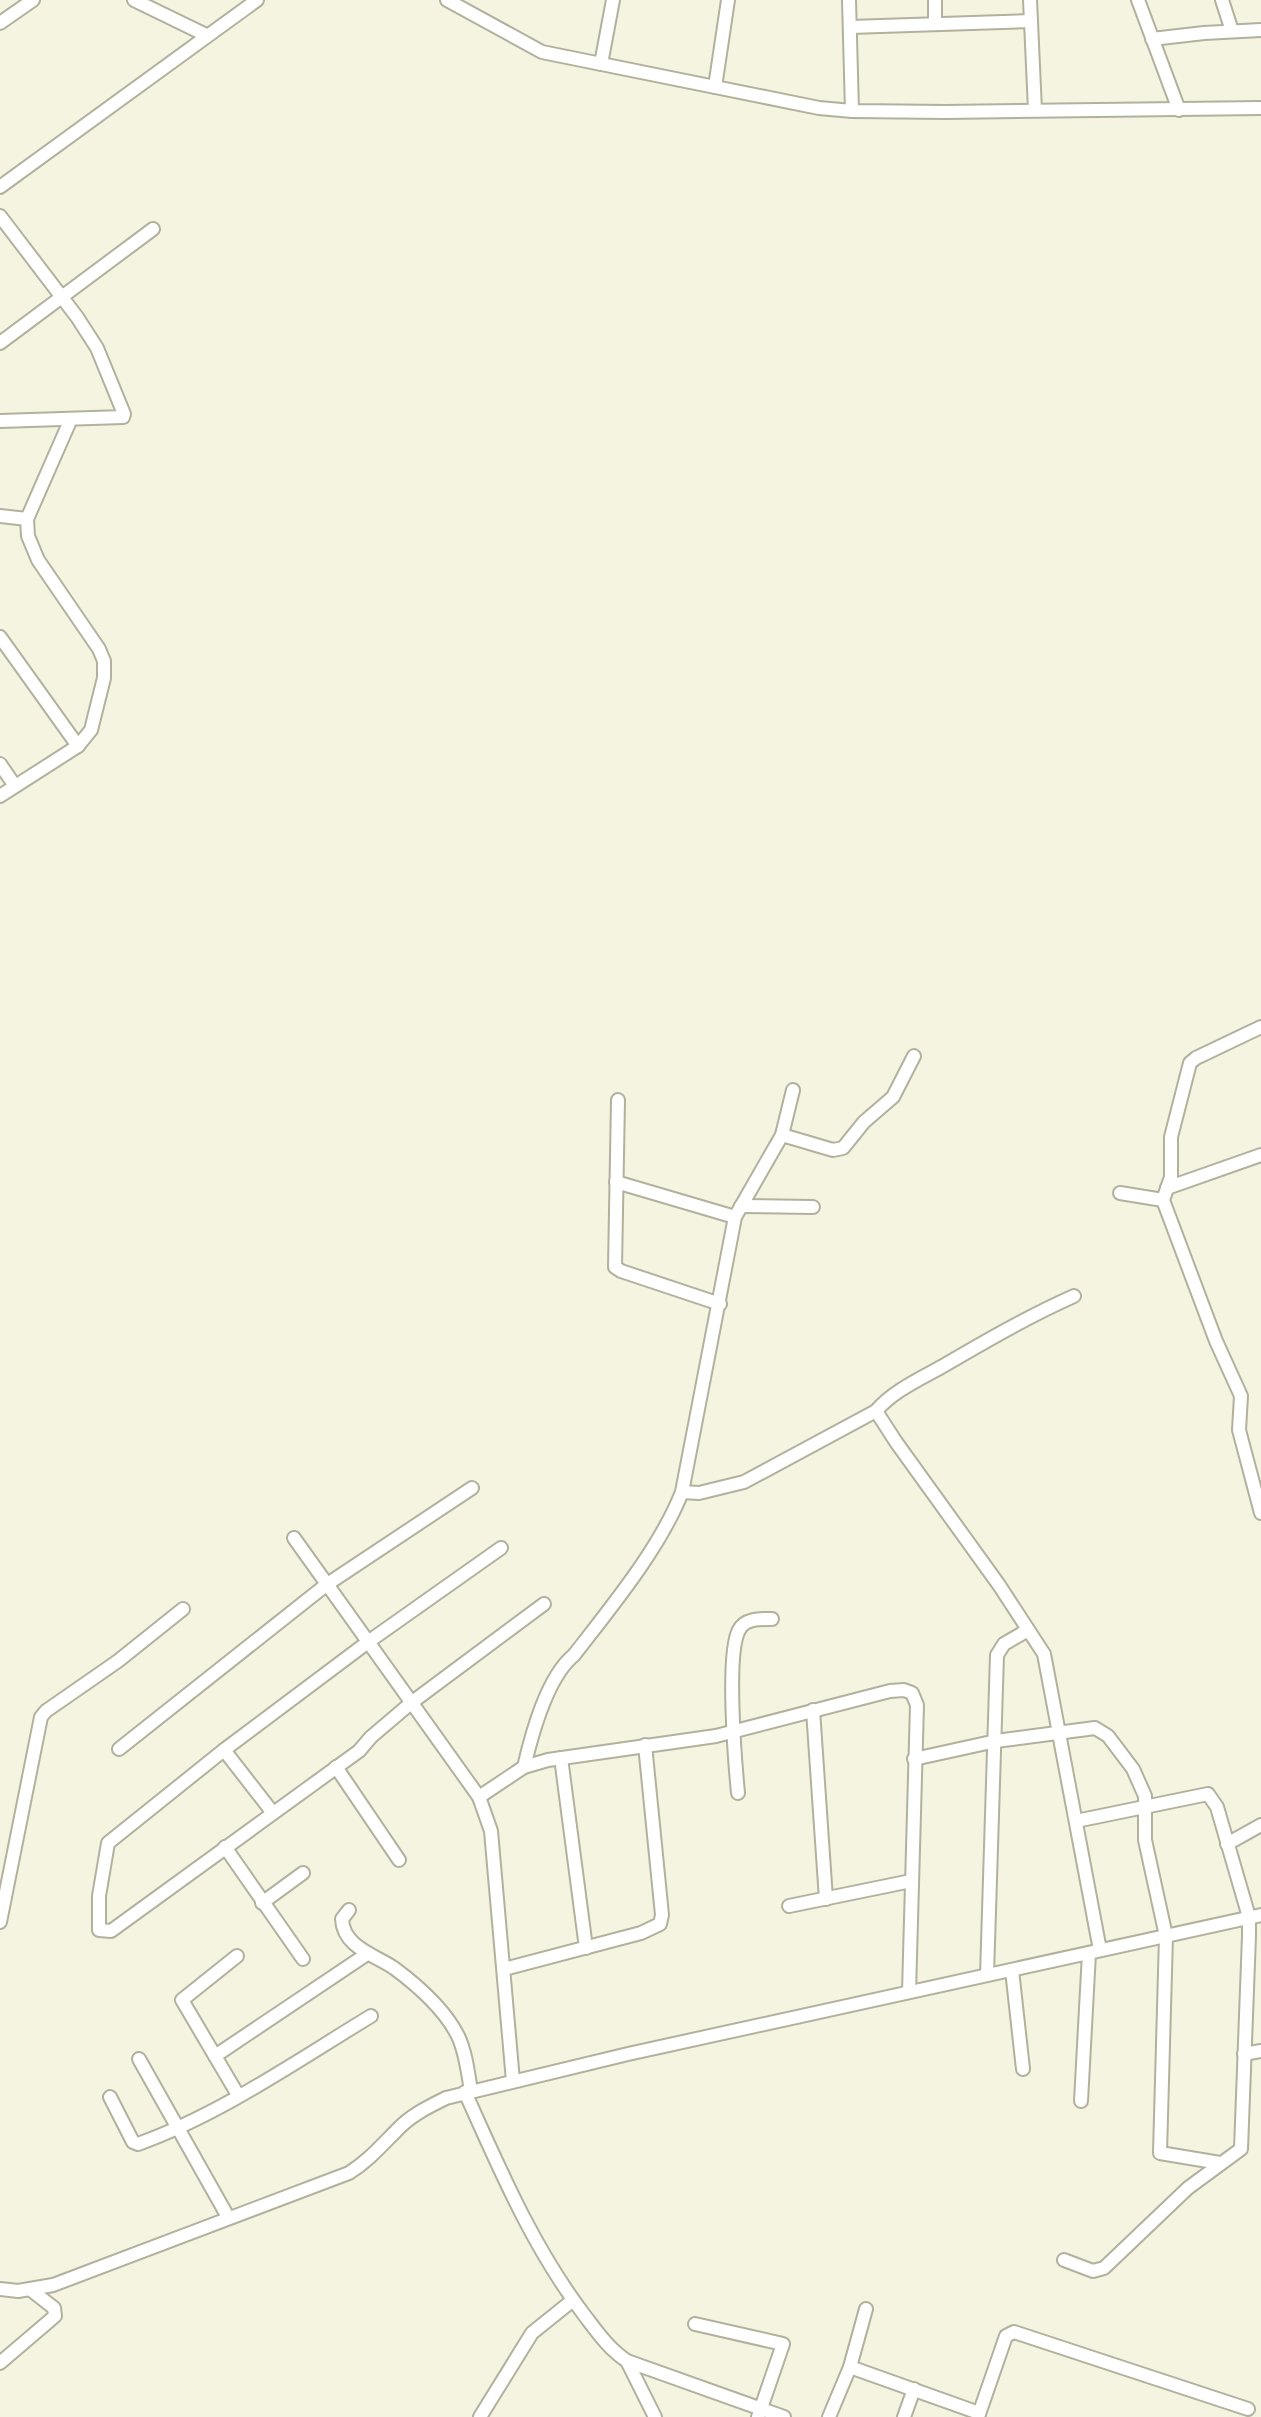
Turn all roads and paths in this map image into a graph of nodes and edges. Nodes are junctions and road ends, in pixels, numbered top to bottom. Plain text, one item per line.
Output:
1 (33, 0) edge
2 (134, 0) edge
3 (257, 0) edge
4 (447, 0) edge
5 (613, 0) edge
6 (728, 0) edge
7 (849, 0) edge
8 (935, 0) edge
9 (1030, 0) edge
10 (1138, 0) edge
11 (1222, 0) edge
12 (466, 5) edge
13 (1031, 21) junction
14 (0, 23) edge
15 (935, 24) junction
16 (850, 27) junction
17 (1261, 30) edge
18 (1232, 31) junction
19 (206, 35) junction
20 (1152, 39) junction
21 (601, 64) junction
22 (715, 87) junction
23 (1261, 108) edge
24 (1035, 110) junction
25 (1179, 110) junction
26 (852, 111) junction
27 (0, 187) edge
28 (0, 216) edge
29 (153, 229) dead end
30 (60, 297) junction
31 (0, 343) edge
32 (0, 421) edge
33 (70, 421) junction
34 (0, 516) edge
35 (27, 519) junction
36 (0, 637) edge
37 (78, 746) junction
38 (0, 764) edge
39 (15, 786) junction
40 (0, 796) edge
41 (1261, 1027) edge
42 (914, 1056) dead end
43 (793, 1090) dead end
44 (618, 1100) dead end
45 (782, 1135) junction
46 (1261, 1155) edge
47 (616, 1182) junction
48 (1120, 1193) dead end
49 (1165, 1194) junction
50 (813, 1207) dead end
51 (738, 1212) junction
52 (1074, 1296) dead end
53 (720, 1304) junction
54 (876, 1411) junction
55 (472, 1488) dead end
56 (682, 1492) junction
57 (1261, 1513) edge
58 (294, 1538) dead end
59 (501, 1548) dead end
60 (326, 1585) junction
61 (544, 1604) dead end
62 (183, 1609) dead end
63 (772, 1619) dead end
64 (1028, 1630) junction
65 (368, 1642) junction
66 (411, 1703) junction
67 (813, 1710) junction
68 (733, 1730) junction
69 (1059, 1732) junction
70 (996, 1741) junction
71 (645, 1745) junction
72 (119, 1749) dead end
73 (224, 1750) junction
74 (561, 1758) junction
75 (914, 1759) junction
76 (336, 1767) junction
77 (524, 1767) junction
78 (738, 1793) dead end
79 (479, 1797) junction
80 (1144, 1807) junction
81 (273, 1813) junction
82 (1076, 1821) junction
83 (1261, 1825) edge
84 (1227, 1844) junction
85 (225, 1847) junction
86 (399, 1860) dead end
87 (303, 1873) dead end
88 (911, 1881) junction
89 (826, 1899) junction
90 (262, 1903) junction
91 (789, 1906) dead end
92 (349, 1910) dead end
93 (1255, 1916) edge
94 (0, 1922) edge
95 (1166, 1936) junction
96 (586, 1948) junction
97 (1094, 1951) junction
98 (367, 1954) junction
99 (237, 1956) dead end
100 (303, 1959) dead end
101 (504, 1969) junction
102 (1012, 1970) junction
103 (987, 1975) junction
104 (909, 1992) junction
105 (371, 2016) dead end
106 (1261, 2051) edge
107 (1244, 2054) junction
108 (215, 2056) junction
109 (139, 2059) dead end
110 (1023, 2069) dead end
111 (513, 2081) junction
112 (468, 2091) junction
113 (238, 2095) junction
114 (110, 2097) dead end
115 (1081, 2101) dead end
116 (178, 2129) junction
117 (1220, 2163) junction
118 (228, 2217) junction
119 (1064, 2260) dead end
120 (0, 2289) edge
121 (31, 2290) junction
122 (573, 2300) junction
123 (866, 2309) dead end
124 (695, 2324) dead end
125 (627, 2361) junction
126 (0, 2363) edge
127 (850, 2367) junction
128 (914, 2389) junction
129 (1248, 2409) dead end
130 (759, 2413) edge
131 (978, 2415) edge
132 (480, 2417) edge
133 (655, 2417) edge
134 (784, 2417) edge
135 (829, 2417) edge
136 (904, 2417) edge

1 - 14 street
2 - 19 street
3 - 19 street
4 - 12 street
5 - 21 street
6 - 22 street
7 - 16 street
8 - 15 street
9 - 13 street
10 - 20 street
11 - 18 street
12 - 21 street
13 - 15 street
13 - 24 street
15 - 16 street
16 - 26 street
17 - 18 street
18 - 20 street
19 - 27 street
20 - 25 street
21 - 22 street
22 - 26 street
23 - 25 street
24 - 25 street
24 - 26 street
28 - 30 street
29 - 30 street
30 - 31 street
30 - 33 street
32 - 33 street
33 - 35 street
34 - 35 street
35 - 37 street
36 - 37 street
37 - 39 street
38 - 39 street
39 - 40 street
41 - 49 street
42 - 45 street
43 - 45 street
44 - 47 street
45 - 51 street
46 - 49 street
47 - 51 street
47 - 53 street
48 - 49 street
49 - 57 street
50 - 51 street
51 - 53 street
52 - 54 street
53 - 56 street
54 - 56 street
54 - 64 street
55 - 60 street
56 - 77 street
58 - 60 street
59 - 65 street
60 - 65 street
60 - 72 street
61 - 66 street
62 - 94 street
63 - 68 street
64 - 69 street
64 - 70 street
65 - 66 street
65 - 73 street
66 - 76 street
66 - 79 street
67 - 68 street
67 - 75 street
67 - 89 street
68 - 71 street
68 - 78 street
69 - 70 street
69 - 80 street
69 - 82 street
70 - 75 street
70 - 103 street
71 - 74 street
71 - 96 street
73 - 81 street
73 - 85 street
74 - 77 street
74 - 96 street
75 - 88 street
76 - 81 street
76 - 86 street
77 - 79 street
79 - 101 street
80 - 82 street
80 - 84 street
80 - 95 street
81 - 85 street
82 - 97 street
83 - 84 street
84 - 93 street
85 - 90 street
87 - 90 street
88 - 89 street
88 - 104 street
89 - 91 street
90 - 100 street
92 - 98 street
93 - 95 street
93 - 107 street
95 - 97 street
95 - 117 street
96 - 101 street
97 - 102 street
97 - 115 street
98 - 108 street
98 - 112 street
99 - 108 street
101 - 111 street
102 - 103 street
102 - 110 street
103 - 104 street
104 - 111 street
105 - 113 street
106 - 107 street
107 - 117 street
108 - 113 street
109 - 116 street
111 - 112 street
112 - 118 street
112 - 122 street
113 - 116 street
114 - 116 street
116 - 118 street
117 - 119 street
118 - 121 street
120 - 121 street
121 - 126 street
122 - 125 street
122 - 132 street
123 - 127 street
124 - 130 street
125 - 130 street
125 - 133 street
127 - 128 street
127 - 135 street
128 - 131 street
128 - 136 street
129 - 131 street
130 - 134 street

